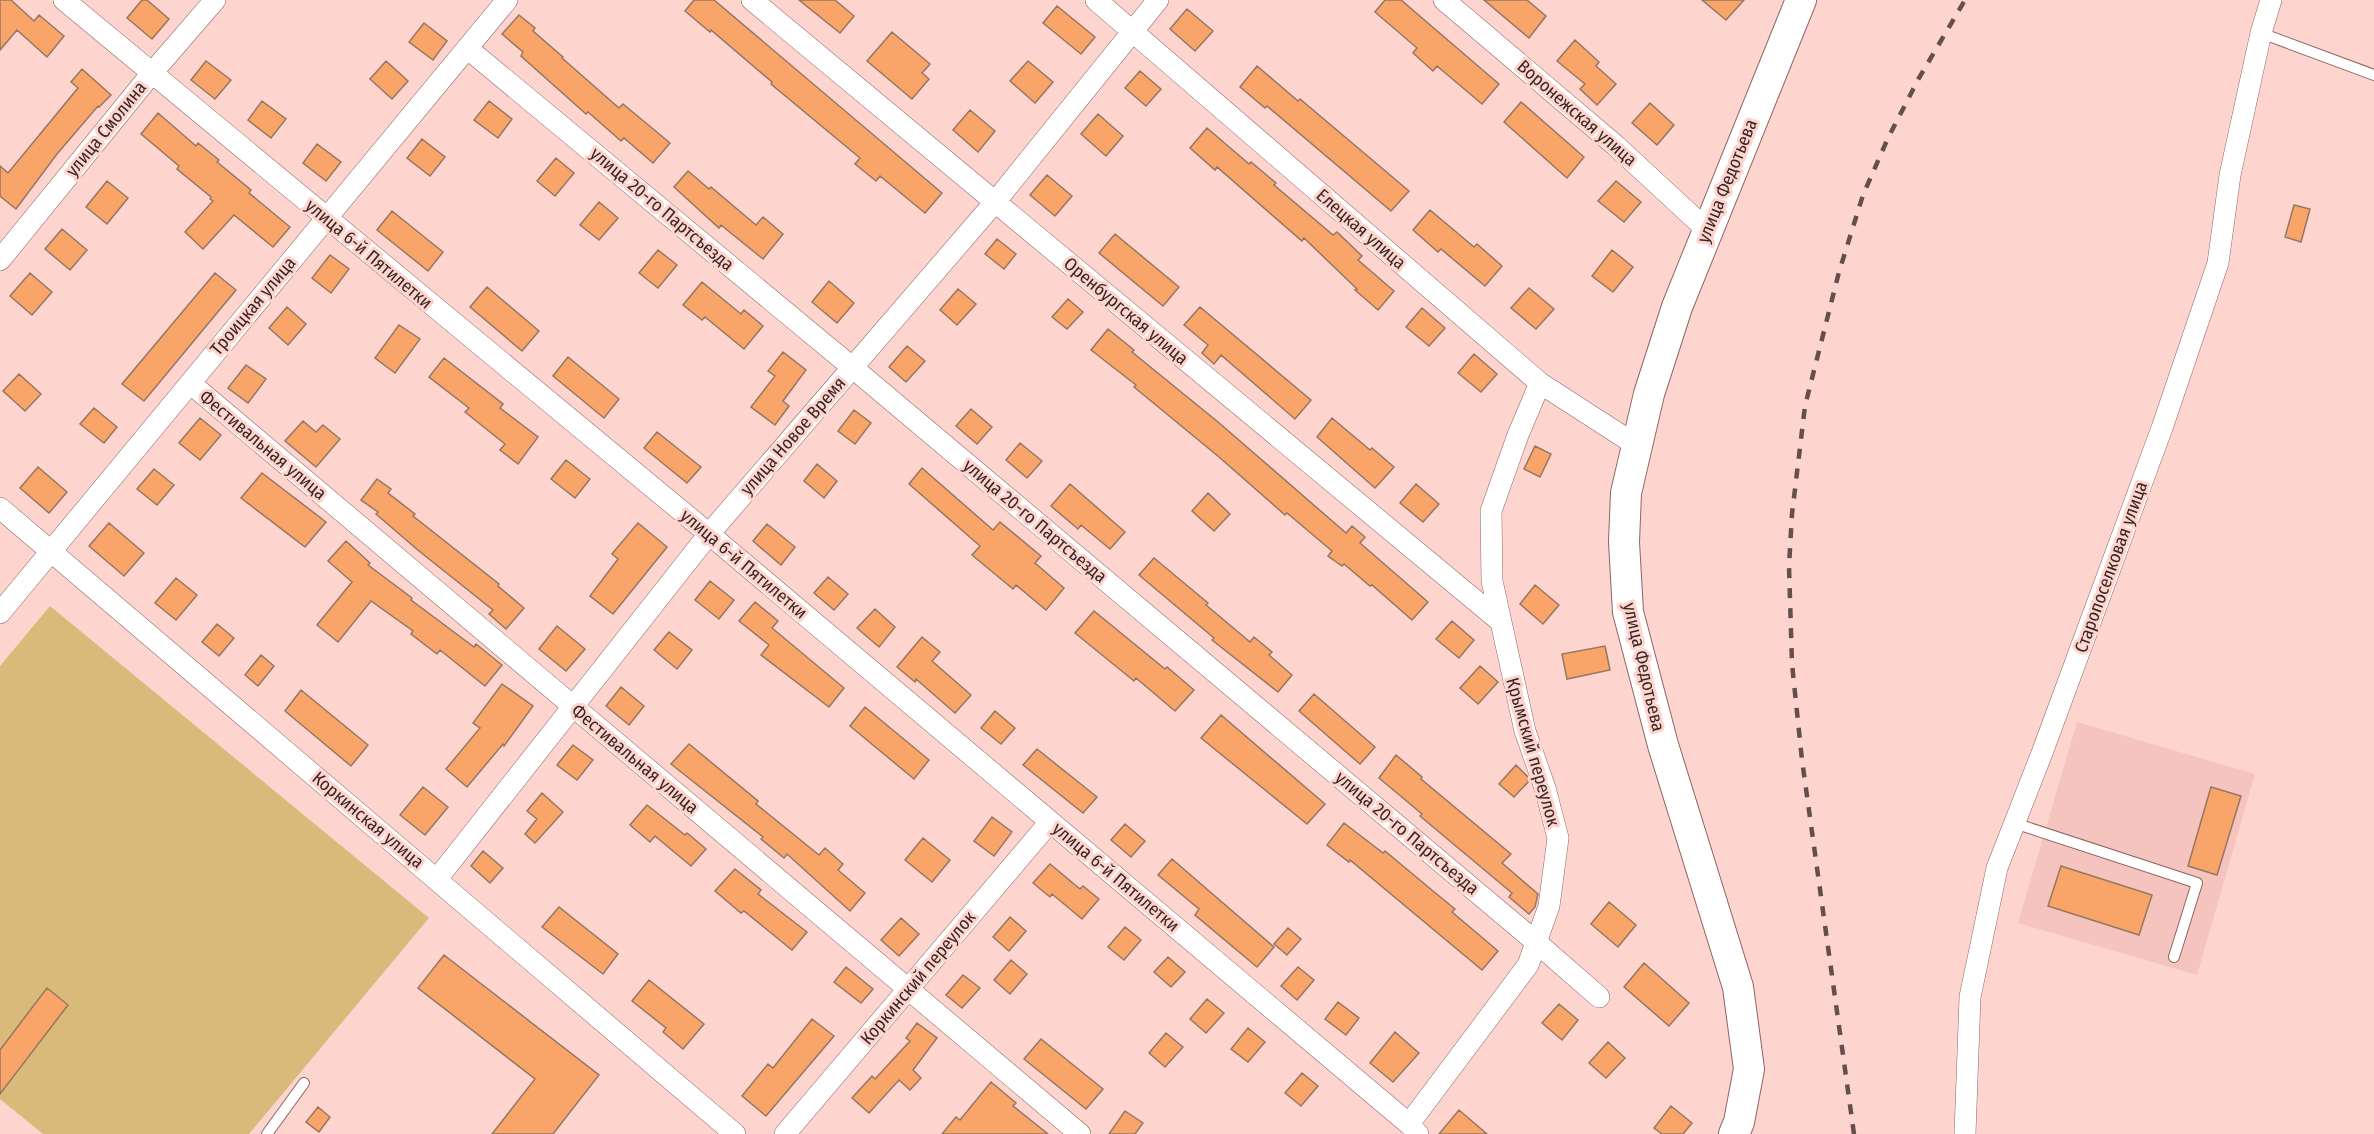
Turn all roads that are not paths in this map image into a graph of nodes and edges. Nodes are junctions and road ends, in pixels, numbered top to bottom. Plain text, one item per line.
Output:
1 (64, 0) edge
2 (215, 0) edge
3 (507, 0) edge
4 (752, 0) edge
5 (1096, 0) edge
6 (1158, 0) edge
7 (1444, 0) edge
8 (2271, 0) edge
9 (1797, 2) edge
10 (1132, 30) junction
11 (2261, 33) junction
12 (467, 48) junction
13 (152, 74) junction
14 (2374, 75) edge
15 (994, 202) junction
16 (326, 219) junction
17 (1707, 230) junction
18 (0, 260) edge
19 (853, 368) junction
20 (190, 383) junction
21 (1540, 383) junction
22 (1636, 445) junction
23 (0, 508) edge
24 (709, 534) junction
25 (52, 550) junction
26 (0, 613) edge
27 (1500, 621) junction
28 (573, 706) junction
29 (1050, 822) junction
30 (2014, 823) junction
31 (437, 879) junction
32 (1536, 942) junction
33 (2174, 957) dead end
34 (908, 989) junction
35 (1599, 997) dead end
36 (304, 1083) dead end
37 (1414, 1129) edge
38 (267, 1134) edge
39 (735, 1134) edge
40 (785, 1134) edge
41 (1080, 1134) edge
42 (1734, 1134) edge
43 (1965, 1134) edge

1 - 13 street, улица 6-й Пятилетки
2 - 13 street, улица Смолина
3 - 12 street, Троицкая улица
4 - 15 street, Оренбургская улица
5 - 10 street, Елецкая улица
6 - 10 street, улица Новое Время
7 - 17 street, Воронежская улица
8 - 11 street, Старопоселковая улица
9 - 17 main road, улица Федотьева
10 - 15 street, улица Новое Время
10 - 21 street, Елецкая улица
11 - 14 lane
11 - 30 street, Старопоселковая улица
12 - 16 street, Троицкая улица
12 - 19 street, улица 20-го Партсъезда
13 - 16 street, улица 6-й Пятилетки
13 - 18 street, улица Смолина
15 - 19 street, улица Новое Время
15 - 27 street, Оренбургская улица
16 - 20 street, Троицкая улица
16 - 24 street, улица 6-й Пятилетки
17 - 22 main road, улица Федотьева
19 - 24 street, улица Новое Время
19 - 32 street, улица 20-го Партсъезда
20 - 25 street, Троицкая улица
20 - 28 street, Фестивальная улица
21 - 22 street, Елецкая улица
21 - 27 street, Крымский переулок
22 - 42 main road, улица Федотьева
23 - 25 street, Коркинская улица
24 - 28 street, улица Новое Время
24 - 29 street, улица 6-й Пятилетки
25 - 26 street, Троицкая улица
25 - 31 street, Коркинская улица
27 - 32 street, Крымский переулок
28 - 31 street, улица Новое Время
28 - 34 street, Фестивальная улица
29 - 34 street, Коркинский переулок
29 - 37 street, улица 6-й Пятилетки
30 - 33 lane
30 - 43 street, Старопоселковая улица
31 - 39 street, Коркинская улица
32 - 35 street, улица 20-го Партсъезда
32 - 37 street, Крымский переулок
34 - 40 street, Коркинский переулок
34 - 41 street, Фестивальная улица
36 - 38 lane

